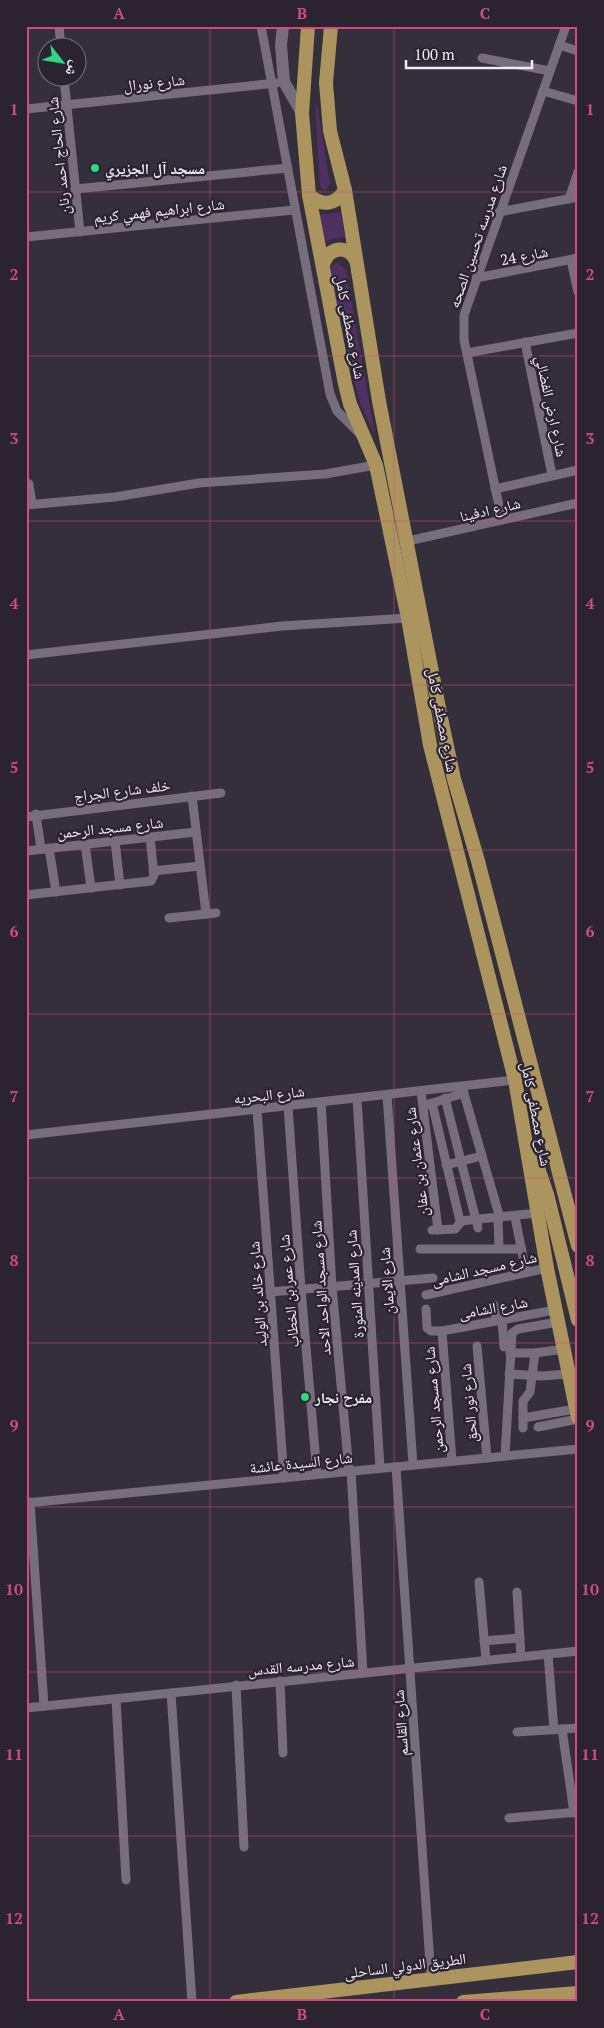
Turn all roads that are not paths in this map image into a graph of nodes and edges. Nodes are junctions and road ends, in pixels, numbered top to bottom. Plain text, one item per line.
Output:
1 (261, 26) edge
2 (283, 26) edge
3 (308, 26) edge
4 (331, 26) edge
5 (566, 26) edge
6 (559, 45) junction
7 (578, 51) edge
8 (482, 58) dead end
9 (550, 71) junction
10 (278, 83) junction
11 (65, 88) edge
12 (543, 91) junction
13 (578, 101) edge
14 (67, 105) junction
15 (26, 109) edge
16 (302, 113) junction
17 (288, 168) junction
18 (578, 172) edge
19 (75, 189) junction
20 (345, 190) junction
21 (309, 195) junction
22 (573, 198) edge
23 (294, 210) junction
24 (499, 212) junction
25 (80, 232) junction
26 (26, 237) edge
27 (574, 259) edge
28 (356, 260) junction
29 (322, 265) junction
30 (476, 278) junction
31 (578, 292) edge
32 (578, 332) edge
33 (524, 342) junction
34 (467, 352) junction
35 (364, 438) junction
36 (376, 465) junction
37 (578, 470) edge
38 (552, 475) junction
39 (26, 482) edge
40 (495, 488) junction
41 (578, 503) edge
42 (29, 504) edge
43 (502, 520) junction
44 (408, 541) junction
45 (408, 618) junction
46 (26, 655) edge
47 (221, 793) dead end
48 (192, 796) junction
49 (36, 814) junction
50 (26, 817) edge
51 (196, 832) junction
52 (150, 837) junction
53 (116, 841) junction
54 (84, 844) junction
55 (45, 848) junction
56 (26, 851) edge
57 (200, 866) junction
58 (153, 871) junction
59 (120, 885) junction
60 (91, 888) junction
61 (56, 892) junction
62 (26, 895) edge
63 (216, 913) dead end
64 (206, 914) junction
65 (169, 918) dead end
66 (515, 1080) junction
67 (463, 1090) junction
68 (421, 1091) junction
69 (387, 1095) junction
70 (357, 1098) junction
71 (445, 1098) junction
72 (322, 1102) junction
73 (427, 1104) junction
74 (288, 1106) junction
75 (257, 1109) junction
76 (26, 1135) edge
77 (482, 1156) junction
78 (528, 1157) junction
79 (461, 1161) junction
80 (446, 1165) junction
81 (538, 1213) junction
82 (515, 1217) junction
83 (499, 1218) junction
84 (461, 1222) junction
85 (477, 1224) junction
86 (578, 1246) edge
87 (499, 1248) junction
88 (420, 1249) dead end
89 (521, 1249) junction
90 (547, 1268) junction
91 (526, 1272) junction
92 (433, 1278) dead end
93 (400, 1281) junction
94 (368, 1284) junction
95 (332, 1287) junction
96 (301, 1289) junction
97 (270, 1292) junction
98 (426, 1295) dead end
99 (494, 1304) dead end
100 (426, 1309) dead end
101 (556, 1316) junction
102 (499, 1320) junction
103 (578, 1320) edge
104 (441, 1333) junction
105 (477, 1346) dead end
106 (507, 1350) junction
107 (564, 1350) junction
108 (535, 1353) junction
109 (509, 1374) junction
110 (568, 1374) junction
111 (532, 1375) junction
112 (508, 1408) junction
113 (523, 1413) junction
114 (577, 1415) edge
115 (538, 1427) dead end
116 (523, 1428) dead end
117 (578, 1449) edge
118 (505, 1456) junction
119 (487, 1458) junction
120 (452, 1461) junction
121 (413, 1465) junction
122 (396, 1466) junction
123 (380, 1468) junction
124 (350, 1471) junction
125 (318, 1474) junction
126 (284, 1478) junction
127 (28, 1503) edge
128 (479, 1582) dead end
129 (517, 1592) dead end
130 (520, 1638) junction
131 (484, 1641) junction
132 (578, 1651) edge
133 (548, 1654) junction
134 (521, 1657) junction
135 (486, 1660) junction
136 (410, 1668) junction
137 (363, 1673) junction
138 (280, 1681) junction
139 (236, 1685) junction
140 (171, 1693) junction
141 (116, 1699) junction
142 (44, 1706) junction
143 (26, 1708) edge
144 (578, 1728) edge
145 (558, 1729) junction
146 (518, 1732) dead end
147 (283, 1753) dead end
148 (576, 1812) edge
149 (509, 1818) dead end
150 (244, 1847) dead end
151 (126, 1880) dead end
152 (578, 1962) edge
153 (432, 1978) junction
154 (578, 1992) edge
155 (192, 2002) edge
156 (236, 2002) edge
157 (463, 2002) edge

1 - 10 street
2 - 10 main road
3 - 16 main road, شارع مصطفى كامل
4 - 20 main road, شارع مصطفى كامل
5 - 6 street, شارع مدرسه تحسين الصحه
6 - 7 street
6 - 9 street, شارع مدرسه تحسين الصحه
8 - 9 street
9 - 12 street, شارع مدرسه تحسين الصحه
10 - 14 street, شارع نورال
10 - 16 main road
10 - 17 street
11 - 14 street, شارع الحاج احمد رنان
12 - 13 street
12 - 24 street, شارع مدرسه تحسين الصحه
14 - 15 street, شارع نورال
14 - 19 street, شارع الحاج احمد رنان
16 - 21 main road, شارع مصطفى كامل
17 - 19 street
17 - 23 street
18 - 22 street
19 - 25 street, شارع الحاج احمد رنان
20 - 21 main road
20 - 28 main road, شارع مصطفى كامل
21 - 29 main road, شارع مصطفى كامل
22 - 24 street
23 - 25 street, شارع ابراهيم فهمي كريم
23 - 35 street
24 - 30 street, شارع مدرسه تحسين الصحه
25 - 26 street, شارع ابراهيم فهمي كريم
27 - 30 street, شارع 24
27 - 31 street
28 - 29 main road
28 - 44 main road, شارع مصطفى كامل
29 - 35 main road, شارع مصطفى كامل
30 - 34 street, شارع مدرسه تحسين الصحه
32 - 33 street
33 - 34 street
33 - 38 street, شارع ارض الفضالي
34 - 40 street, شارع مدرسه تحسين الصحه
35 - 36 main road, شارع مصطفى كامل
36 - 42 street
36 - 45 main road, شارع مصطفى كامل
37 - 38 street
38 - 40 street
39 - 42 street
40 - 43 street, شارع مدرسه تحسين الصحه
41 - 43 street, شارع ادفينا
43 - 44 street, شارع ادفينا
44 - 86 main road, شارع مصطفى كامل
45 - 46 street
45 - 66 main road, شارع مصطفى كامل
47 - 48 street, خلف شارع الجراج
48 - 49 street, خلف شارع الجراج
48 - 51 street
49 - 50 street, خلف شارع الجراج
49 - 55 street
51 - 52 street, شارع مسجد الرحمن
51 - 57 street
52 - 53 street, شارع مسجد الرحمن
52 - 58 street
53 - 54 street, شارع مسجد الرحمن
53 - 59 street
54 - 55 street, شارع مسجد الرحمن
54 - 60 street
55 - 56 street, شارع مسجد الرحمن
55 - 61 street
57 - 58 street
57 - 64 street
58 - 59 street
59 - 60 street
60 - 61 street
61 - 62 street
63 - 64 street
64 - 65 street
66 - 67 street, شارع البحريه
66 - 78 main road, شارع مصطفى كامل
67 - 68 street, شارع البحريه
67 - 71 street
67 - 77 street
68 - 69 street, شارع البحريه
68 - 73 street, شارع عثمان بن عفان
69 - 70 street, شارع البحريه
69 - 93 street, شارع الايمان
70 - 72 street, شارع البحريه
70 - 94 street, شارع المدينه المنورة
71 - 73 street
71 - 79 street
72 - 74 street, شارع البحريه
72 - 95 street, شارع مسجد الواحد الاحد
73 - 80 street
73 - 84 street, شارع عثمان بن عفان
74 - 75 street, شارع البحريه
74 - 96 street, شارع عمر بن الخطاب
75 - 76 street, شارع البحريه
75 - 97 street, شارع خالد بن الوليد
77 - 79 street
77 - 83 street
78 - 81 main road, شارع مصطفى كامل
78 - 103 main road
79 - 80 street
79 - 85 street
80 - 84 street
81 - 82 street
81 - 90 main road, شارع مصطفى كامل
82 - 83 street
82 - 89 street
83 - 85 street
83 - 87 street
84 - 85 street
87 - 88 street
87 - 89 street
89 - 91 street
90 - 91 street, شارع مسجد الشامى
90 - 101 main road, شارع مصطفى كامل
91 - 98 street, شارع مسجد الشامى
92 - 93 street
93 - 94 street
93 - 121 street, شارع الايمان
94 - 95 street
94 - 123 street, شارع المدينه المنورة
95 - 96 street
95 - 124 street, شارع مسجد الواحد الاحد
96 - 97 street
96 - 125 street, شارع عمر بن الخطاب
97 - 126 street, شارع خالد بن الوليد
99 - 102 street
100 - 104 street
101 - 102 street, شارع الشامى
101 - 106 street
101 - 107 main road, شارع مصطفى كامل
102 - 104 street, شارع الشامى
102 - 106 street
104 - 120 street, شارع مسجد الرحمن
105 - 119 street, شارع نور الحق
106 - 108 street
106 - 109 street
107 - 108 street
107 - 110 main road, شارع مصطفى كامل
108 - 111 street
109 - 111 street
109 - 112 street
110 - 111 street
110 - 114 main road, شارع مصطفى كامل
111 - 113 street
112 - 113 street
112 - 118 street
113 - 114 street
113 - 116 street
114 - 115 street
117 - 118 street, شارع السيدة عائشة
118 - 119 street, شارع السيدة عائشة
119 - 120 street, شارع السيدة عائشة
120 - 121 street, شارع السيدة عائشة
121 - 122 street, شارع السيدة عائشة
122 - 123 street, شارع السيدة عائشة
122 - 136 street, شارع القاسم
123 - 124 street, شارع السيدة عائشة
124 - 125 street, شارع السيدة عائشة
124 - 137 street, شارع مسجد الواحد الاحد
125 - 126 street, شارع السيدة عائشة
126 - 127 street, شارع السيدة عائشة
127 - 142 street
128 - 131 street
129 - 130 street
130 - 131 street
130 - 134 street
131 - 135 street
132 - 133 street, شارع مدرسه القدس
133 - 134 street, شارع مدرسه القدس
133 - 145 street
134 - 135 street, شارع مدرسه القدس
135 - 136 street, شارع مدرسه القدس
136 - 137 street, شارع مدرسه القدس
136 - 153 street, شارع القاسم
137 - 138 street, شارع مدرسه القدس
138 - 139 street, شارع مدرسه القدس
138 - 147 street
139 - 140 street, شارع مدرسه القدس
139 - 150 street
140 - 141 street, شارع مدرسه القدس
140 - 155 street
141 - 142 street, شارع مدرسه القدس
141 - 151 street
142 - 143 street, شارع مدرسه القدس
144 - 145 street
145 - 146 street
145 - 148 street
148 - 149 street
152 - 153 main road, الطريق الدولي الساحلى
153 - 156 main road, الطريق الدولي الساحلى
154 - 157 main road

